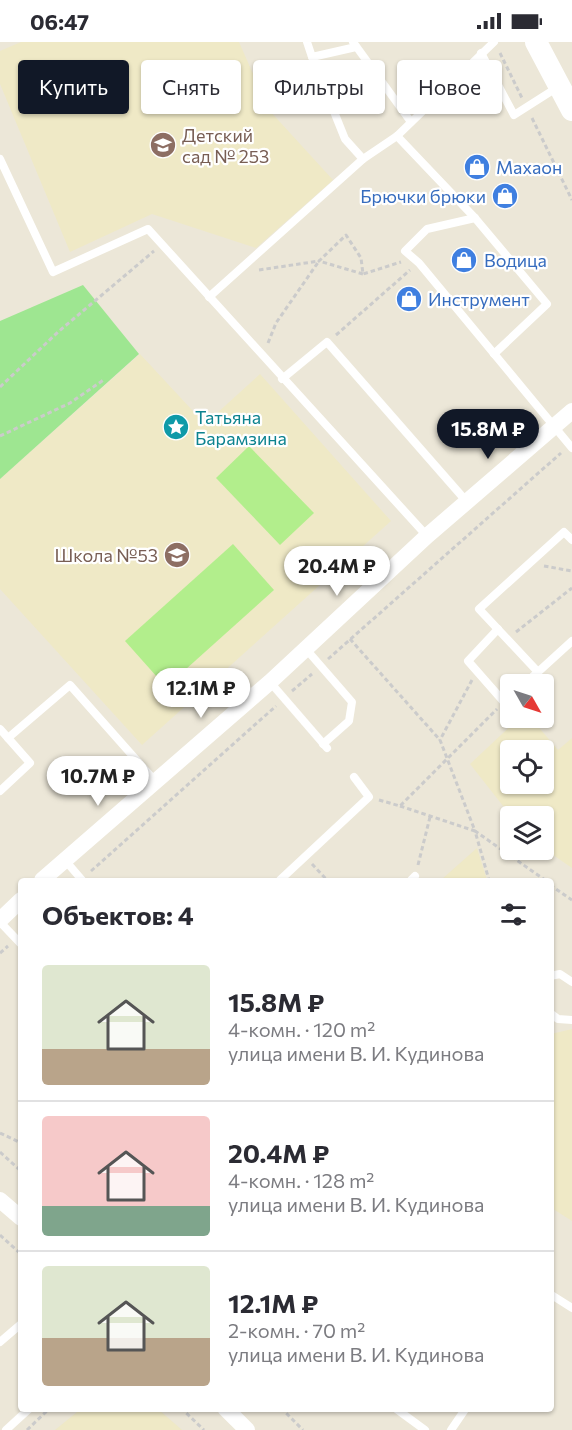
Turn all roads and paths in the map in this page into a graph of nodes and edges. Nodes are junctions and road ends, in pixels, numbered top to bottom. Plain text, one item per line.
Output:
1 (307, 42) edge
2 (494, 42) edge
3 (536, 42) edge
4 (355, 45) edge
5 (500, 51) dead end
6 (481, 53) junction
7 (312, 57) junction
8 (560, 86) junction
9 (527, 108) junction
10 (572, 110) edge
11 (411, 123) junction
12 (397, 136) junction
13 (0, 159) edge
14 (363, 159) junction
15 (572, 200) edge
16 (475, 218) junction
17 (162, 244) junction
18 (416, 260) junction
19 (319, 261) junction
20 (236, 273) junction
21 (363, 274) junction
22 (209, 297) junction
23 (327, 342) junction
24 (494, 354) junction
25 (262, 357) junction
26 (105, 379) dead end
27 (282, 379) junction
28 (0, 387) edge
29 (572, 411) edge
30 (554, 426) junction
31 (0, 436) edge
32 (572, 448) edge
33 (467, 502) junction
34 (427, 536) junction
35 (572, 540) edge
36 (529, 563) junction
37 (572, 571) edge
38 (572, 588) edge
39 (498, 629) junction
40 (350, 639) dead end
41 (507, 639) junction
42 (572, 641) edge
43 (306, 649) junction
44 (477, 671) junction
45 (538, 672) junction
46 (536, 674) edge
47 (270, 682) junction
48 (500, 693) edge
49 (500, 707) edge
50 (0, 729) edge
51 (8, 738) junction
52 (440, 740) junction
53 (449, 759) junction
54 (354, 777) dead end
55 (155, 781) junction
56 (0, 791) edge
57 (369, 797) junction
58 (400, 806) junction
59 (430, 817) junction
60 (475, 831) junction
61 (306, 856) junction
62 (64, 860) junction
63 (44, 878) edge
64 (80, 878) edge
65 (282, 878) edge
66 (325, 878) edge
67 (413, 878) edge
68 (488, 878) edge
69 (542, 878) edge
70 (554, 888) edge
71 (572, 900) edge
72 (18, 903) edge
73 (0, 921) edge
74 (18, 941) edge
75 (554, 975) edge
76 (572, 982) edge
77 (554, 1016) edge
78 (572, 1020) edge
79 (0, 1133) edge
80 (18, 1142) edge
81 (0, 1152) edge
82 (18, 1168) edge
83 (0, 1200) edge
84 (18, 1215) edge
85 (0, 1235) edge
86 (18, 1251) edge
87 (554, 1297) edge
88 (572, 1308) edge
89 (18, 1327) edge
90 (0, 1342) edge
91 (26, 1412) edge
92 (46, 1412) edge
93 (185, 1412) edge
94 (229, 1412) edge
95 (285, 1412) edge
96 (400, 1412) edge
97 (463, 1412) edge
98 (6, 1430) edge
99 (27, 1430) edge
100 (204, 1430) edge
101 (247, 1430) edge
102 (303, 1430) edge
103 (425, 1430) edge
104 (451, 1430) edge

1 - 7 lane
2 - 6 lane
3 - 8 main road
4 - 7 lane
4 - 11 lane
5 - 9 path
6 - 9 lane
6 - 11 lane
7 - 14 lane
8 - 9 lane
8 - 10 main road
9 - 15 path
11 - 12 lane
12 - 14 lane
12 - 16 lane
13 - 17 lane
14 - 20 lane
16 - 18 lane
16 - 24 lane
17 - 22 lane
17 - 28 path
18 - 21 path
18 - 23 path
18 - 24 lane
19 - 20 path
19 - 21 path
19 - 21 path
19 - 25 path
20 - 22 lane
22 - 25 lane
23 - 27 lane
23 - 33 lane
24 - 30 lane
25 - 27 lane
26 - 31 path
27 - 34 lane
29 - 30 street
30 - 32 lane
30 - 33 street
33 - 34 street
34 - 43 street
35 - 36 lane
36 - 37 path
36 - 39 lane
38 - 41 path
39 - 41 lane
39 - 44 lane
40 - 52 path
41 - 45 lane
42 - 45 lane
43 - 47 street
43 - 47 lane
44 - 48 lane
44 - 52 path
45 - 46 lane
47 - 55 street
49 - 53 path
50 - 51 lane
51 - 55 lane
51 - 56 lane
52 - 53 path
53 - 58 path
53 - 60 path
54 - 57 lane
55 - 62 street
57 - 58 path
57 - 61 lane
58 - 59 path
59 - 60 path
59 - 67 path
60 - 68 path
60 - 69 path
61 - 65 lane
61 - 66 path
62 - 63 street
62 - 64 lane
70 - 71 path
72 - 73 street
73 - 74 lane
75 - 76 lane
77 - 78 lane
79 - 80 path
81 - 82 path
83 - 84 street
85 - 86 path
87 - 88 lane
89 - 90 lane
91 - 98 lane
92 - 99 path
93 - 100 path
94 - 101 street
95 - 102 path
96 - 103 lane
97 - 104 lane

